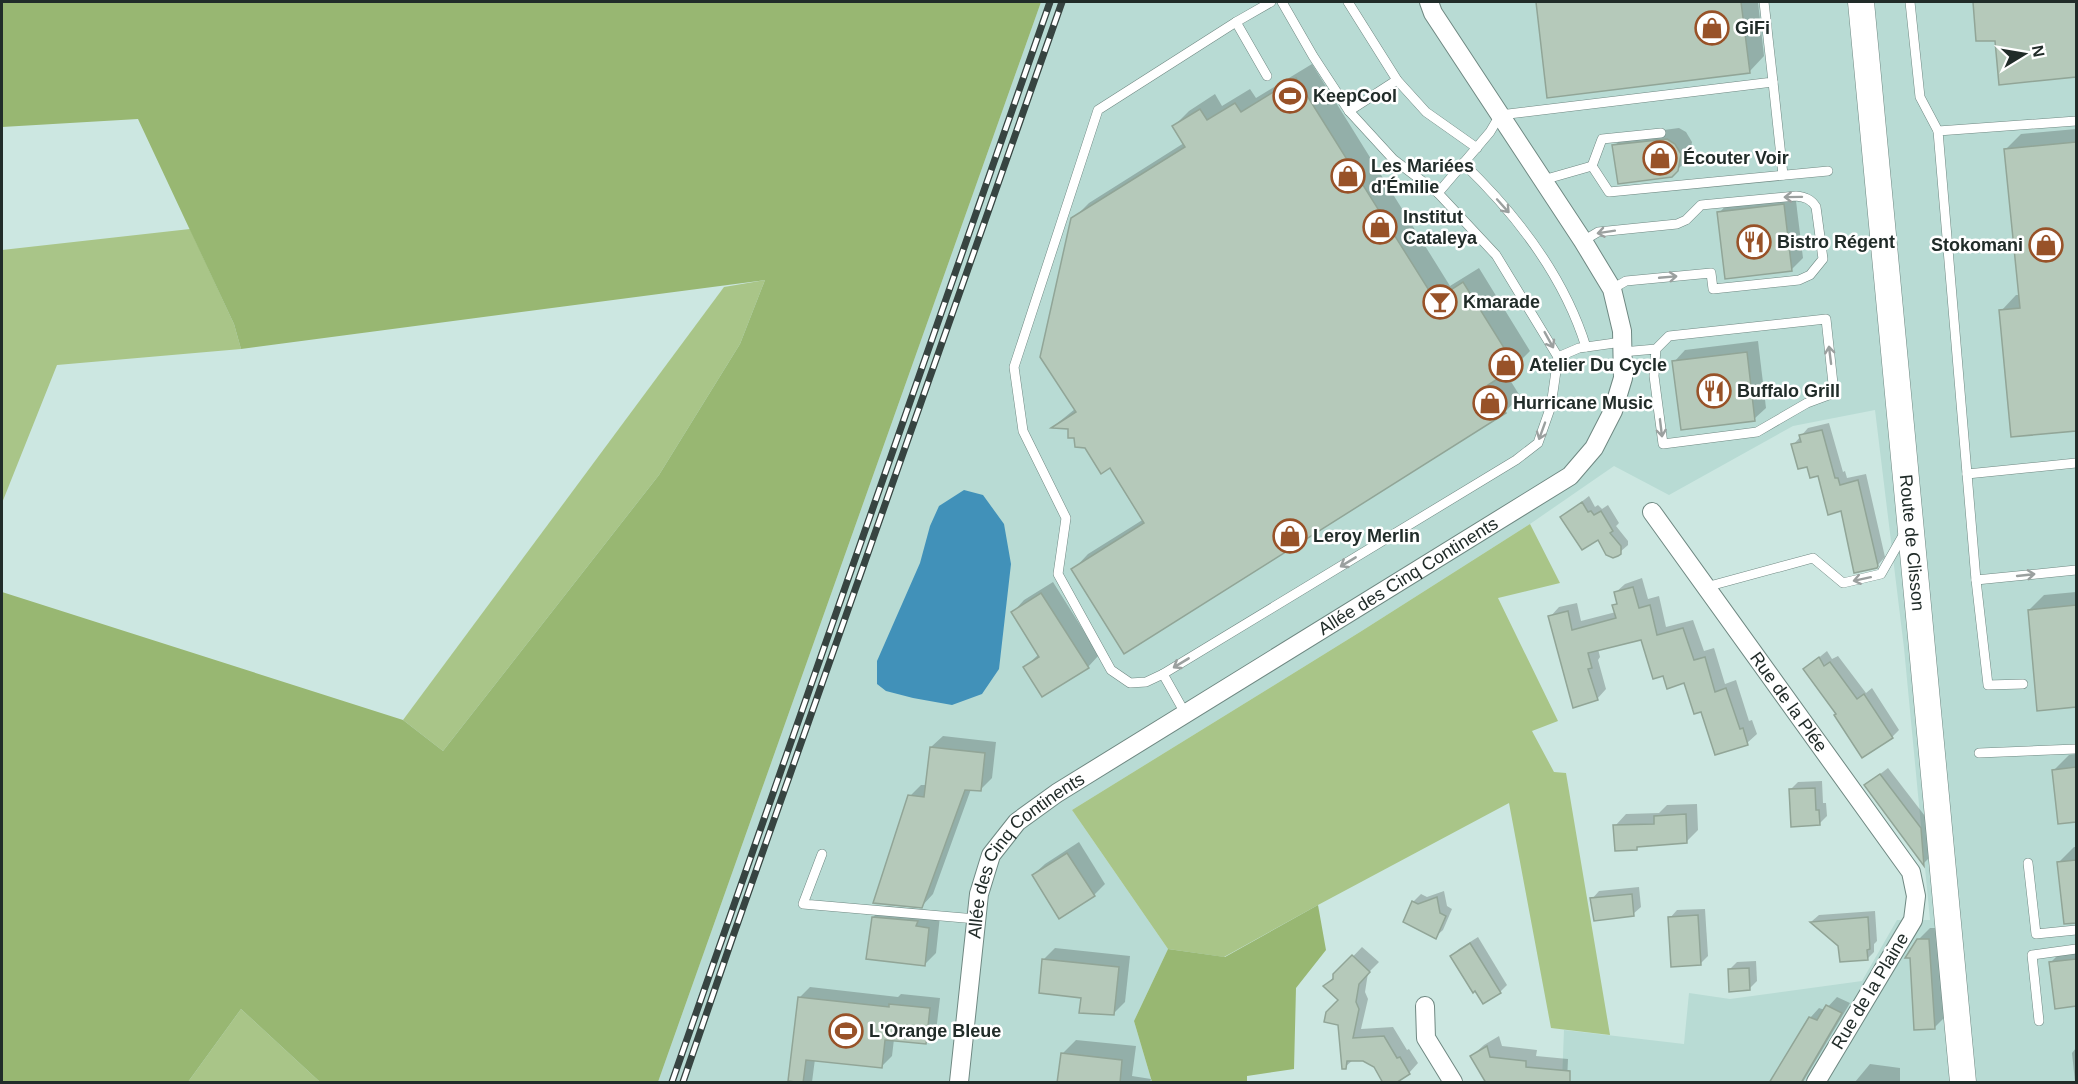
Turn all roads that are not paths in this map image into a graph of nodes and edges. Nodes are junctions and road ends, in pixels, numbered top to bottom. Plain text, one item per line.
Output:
1 (1271, 2) edge
2 (1282, 2) edge
3 (1348, 2) edge
4 (1429, 2) edge
5 (1764, 2) edge
6 (1861, 2) edge
7 (1910, 2) edge
8 (1236, 22) junction
9 (1267, 76) dead end
10 (1397, 80) junction
11 (1773, 82) junction
12 (1349, 111) junction
13 (1500, 116) junction
14 (2076, 120) edge
15 (1938, 131) junction
16 (1661, 133) dead end
17 (1477, 148) junction
18 (1463, 163) junction
19 (1593, 166) junction
20 (1828, 171) dead end
21 (1783, 175) junction
22 (1543, 180) junction
23 (1438, 193) junction
24 (1583, 241) junction
25 (1611, 289) junction
26 (1586, 347) junction
27 (1622, 347) junction
28 (1656, 349) junction
29 (1558, 357) junction
30 (2076, 463) edge
31 (1967, 474) junction
32 (1652, 512) dead end
33 (1911, 522) junction
34 (2076, 570) edge
35 (1976, 580) junction
36 (1706, 587) junction
37 (1162, 674) junction
38 (2023, 684) dead end
39 (1185, 713) junction
40 (2076, 748) edge
41 (1979, 753) dead end
42 (822, 854) dead end
43 (2028, 863) dead end
44 (1916, 896) joint
45 (976, 919) junction
46 (2076, 930) edge
47 (2076, 949) edge
48 (1425, 1006) dead end
49 (2039, 1021) dead end
50 (959, 1083) edge
51 (1453, 1083) edge
52 (1816, 1083) edge
53 (1964, 1083) edge

1 - 8 lane
2 - 12 lane
3 - 10 lane
4 - 13 street, Allée des Cinq Continents
5 - 11 lane
6 - 33 main road, Route de Clisson
7 - 15 lane
8 - 9 lane
8 - 37 lane
10 - 12 lane
10 - 17 lane
11 - 13 lane
11 - 21 lane
12 - 23 lane
13 - 17 lane
13 - 22 street, Allée des Cinq Continents
14 - 15 lane
15 - 31 lane
16 - 19 lane
17 - 18 lane
18 - 23 lane
18 -> 26 lane
19 - 21 lane
19 - 22 lane
20 - 21 lane
22 - 24 street, Allée des Cinq Continents
23 -> 29 lane
24 - 25 street, Allée des Cinq Continents
25 -> 24 lane
25 - 27 street, Allée des Cinq Continents
26 - 27 lane
26 - 29 lane
27 - 28 lane
27 - 39 street, Allée des Cinq Continents
28 -> 28 lane
29 -> 37 lane
30 - 31 lane
31 - 35 lane
32 - 36 street, Rue de la Plée
33 -> 36 lane
33 - 53 main road, Route de Clisson
35 -> 34 lane
35 - 38 lane
36 - 44 street, Rue de la Plée
37 - 39 lane
39 - 45 street, Allée des Cinq Continents
40 - 41 lane
42 - 45 lane
43 - 46 lane
44 - 52 street, Rue de la Plaine
45 - 50 street, Allée des Cinq Continents
47 - 49 lane
48 - 51 street

